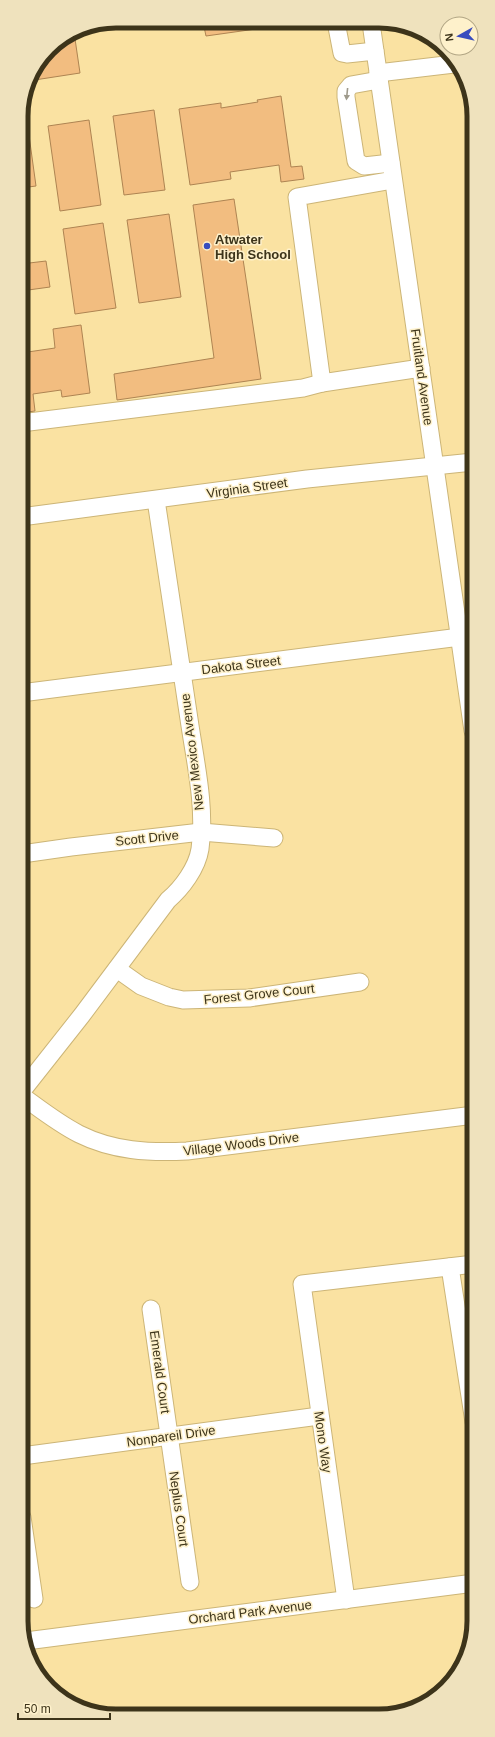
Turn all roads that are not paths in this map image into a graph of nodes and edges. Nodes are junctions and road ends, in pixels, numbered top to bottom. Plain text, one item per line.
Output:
1 (337, 28) edge
2 (372, 28) edge
3 (375, 51) junction
4 (451, 65) edge
5 (378, 77) junction
6 (391, 163) junction
7 (394, 180) junction
8 (421, 368) junction
9 (322, 383) junction
10 (28, 422) edge
11 (467, 463) edge
12 (435, 466) junction
13 (156, 500) junction
14 (28, 516) edge
15 (460, 637) junction
16 (182, 672) junction
17 (467, 688) edge
18 (28, 692) edge
19 (201, 832) junction
20 (274, 838) dead end
21 (28, 853) edge
22 (117, 969) junction
23 (360, 982) dead end
24 (28, 1083) edge
25 (28, 1100) edge
26 (467, 1116) edge
27 (467, 1265) edge
28 (450, 1267) junction
29 (151, 1308) dead end
30 (467, 1377) edge
31 (319, 1416) junction
32 (168, 1436) junction
33 (28, 1455) edge
34 (28, 1558) edge
35 (190, 1582) dead end
36 (467, 1584) edge
37 (34, 1599) dead end
38 (346, 1600) junction
39 (31, 1640) edge

1 - 3 street
2 - 3 street, Fruitland Avenue
3 - 5 street, Fruitland Avenue
4 - 5 street
5 - 6 street, Fruitland Avenue
5 -> 6 street
6 - 7 street, Fruitland Avenue
7 - 8 street, Fruitland Avenue
7 - 9 street
8 - 9 street
8 - 12 street, Fruitland Avenue
9 - 10 street
11 - 12 street, Virginia Street
12 - 13 street, Virginia Street
12 - 15 street, Fruitland Avenue
13 - 14 street, Virginia Street
13 - 16 street, New Mexico Avenue
15 - 16 street, Dakota Street
15 - 17 street, Fruitland Avenue
16 - 18 street, Dakota Street
16 - 19 street, New Mexico Avenue
19 - 20 street, Scott Drive
19 - 21 street, Scott Drive
19 - 22 street, New Mexico Avenue
22 - 23 street, Forest Grove Court
22 - 24 street, New Mexico Avenue
25 - 26 street, Village Woods Drive
27 - 28 street
28 - 30 street
28 - 31 street, Mono Way
29 - 32 street, Emerald Court
31 - 32 street, Nonpareil Drive
31 - 38 street, Mono Way
32 - 33 street, Nonpareil Drive
32 - 35 street, Neplus Court
34 - 37 street
36 - 38 street, Orchard Park Avenue
38 - 39 street, Orchard Park Avenue

